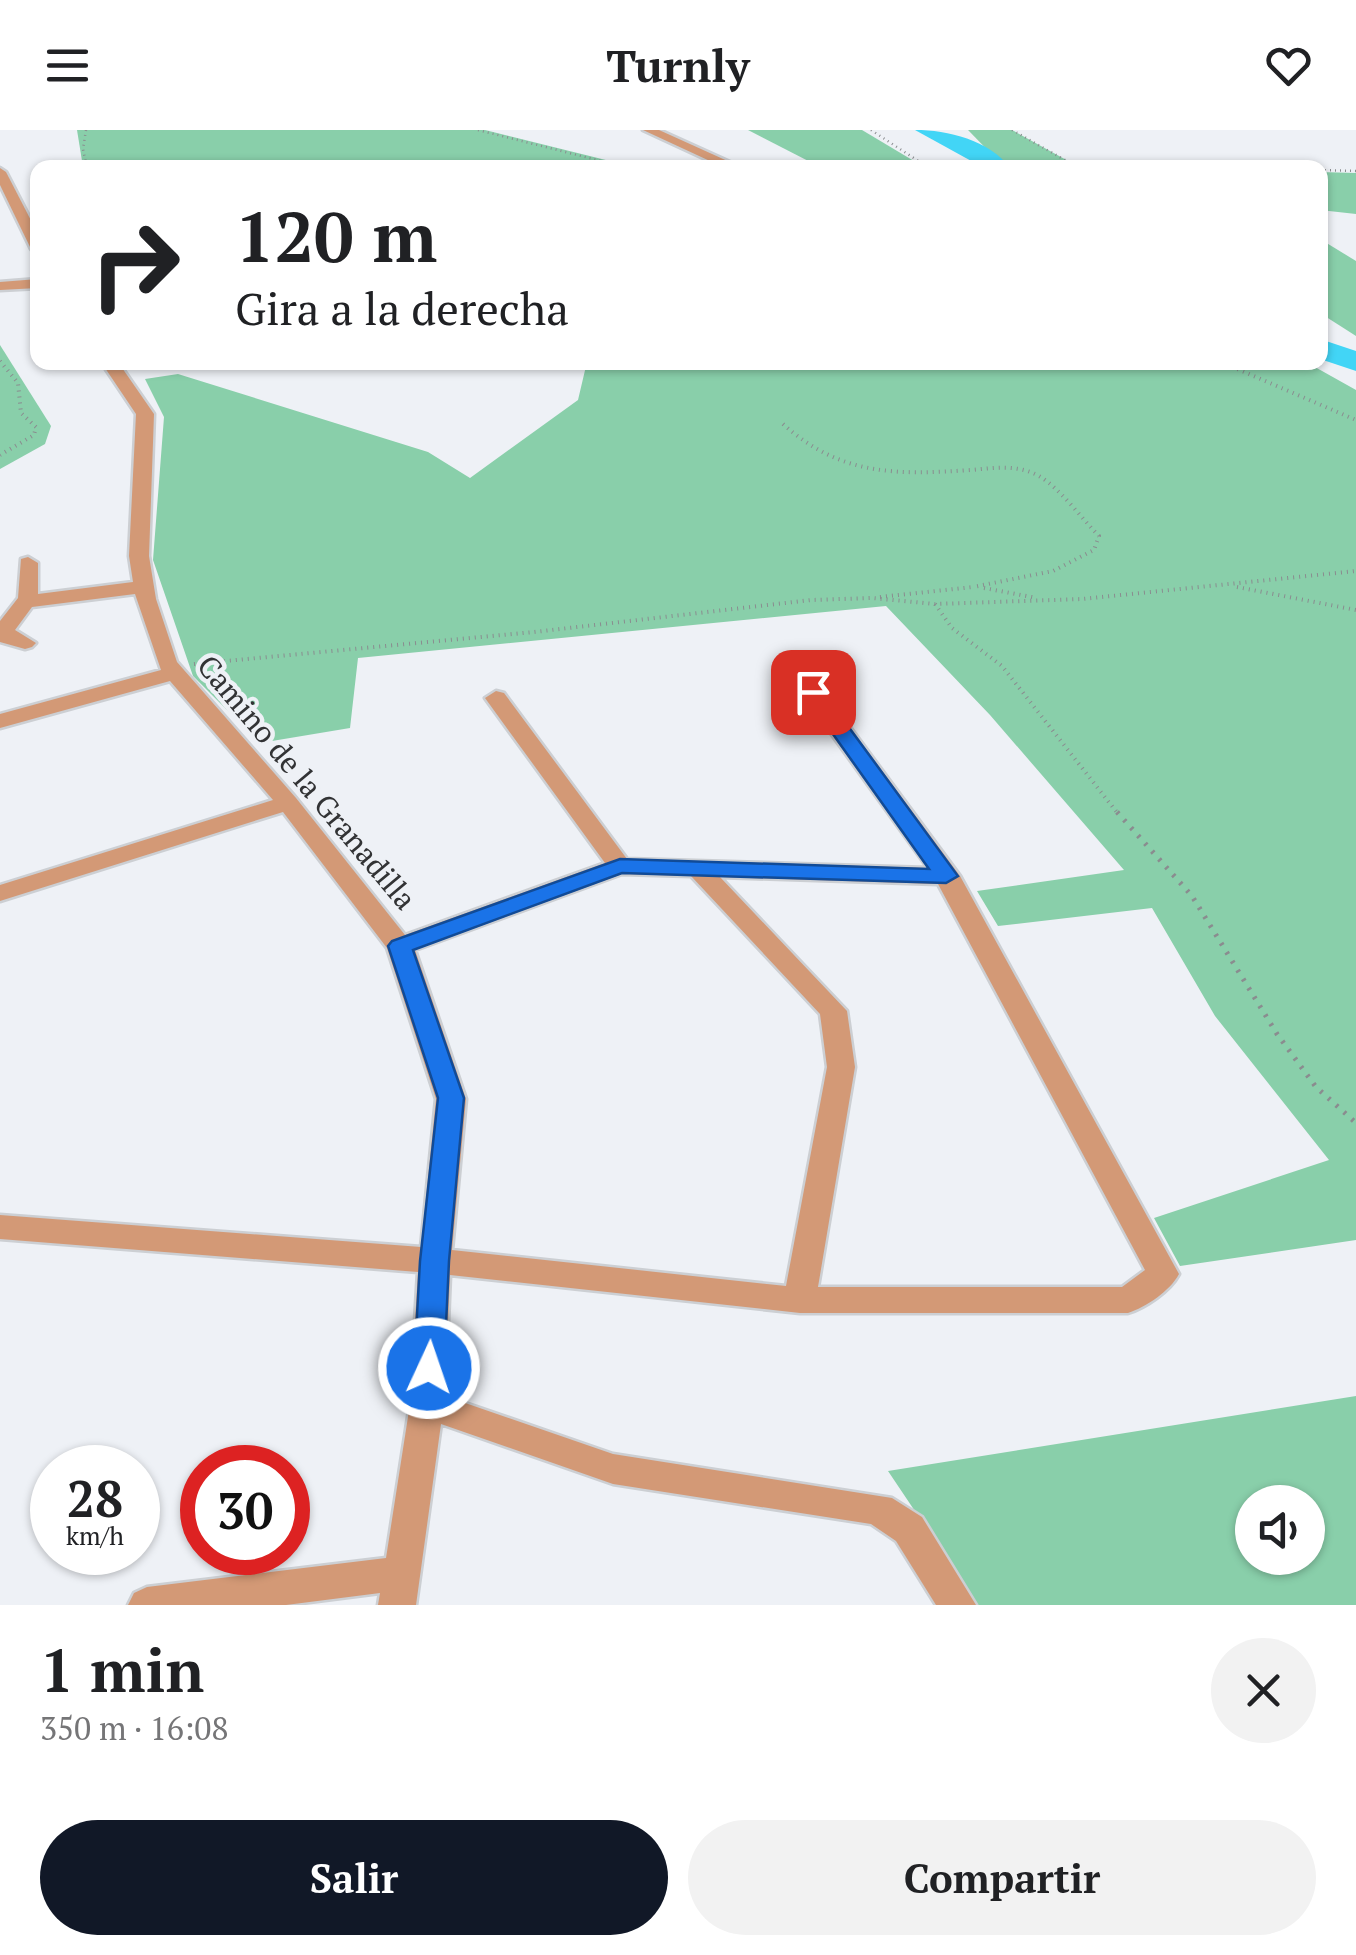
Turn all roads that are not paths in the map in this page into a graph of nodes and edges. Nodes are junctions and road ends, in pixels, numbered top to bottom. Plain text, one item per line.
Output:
1 (649, 130) edge
2 (718, 160) edge
3 (0, 172) edge
4 (30, 233) edge
5 (30, 284) edge
6 (0, 286) edge
7 (114, 370) edge
8 (28, 563) dead end
9 (146, 587) junction
10 (27, 601) junction
11 (25, 643) dead end
12 (171, 669) junction
13 (813, 692) dead end
14 (496, 698) dead end
15 (0, 710) edge
16 (0, 722) edge
17 (288, 804) junction
18 (620, 866) junction
19 (699, 870) junction
20 (946, 876) junction
21 (0, 892) edge
22 (400, 946) junction
23 (0, 1227) edge
24 (434, 1261) junction
25 (800, 1300) junction
26 (427, 1404) junction
27 (400, 1589) edge
28 (147, 1605) edge
29 (957, 1605) edge

1 - 2 street
3 - 4 street
5 - 6 street
7 - 9 street, Camino de la Granadilla
8 - 10 street
9 - 10 street
9 - 12 street, Camino de la Granadilla
10 - 11 street
12 - 15 street
12 - 16 street
12 - 17 street, Camino de la Granadilla
13 - 20 street
14 - 18 street
17 - 21 street
17 - 22 street, Camino de la Granadilla
18 - 19 street
18 - 22 street
19 - 20 street
19 - 25 street
20 - 25 street
22 - 24 street, Camino de la Granadilla
23 - 24 street
24 - 25 street
24 - 26 street, Camino de la Granadilla
26 - 27 street, Camino de la Granadilla
26 - 29 street
27 - 28 street

